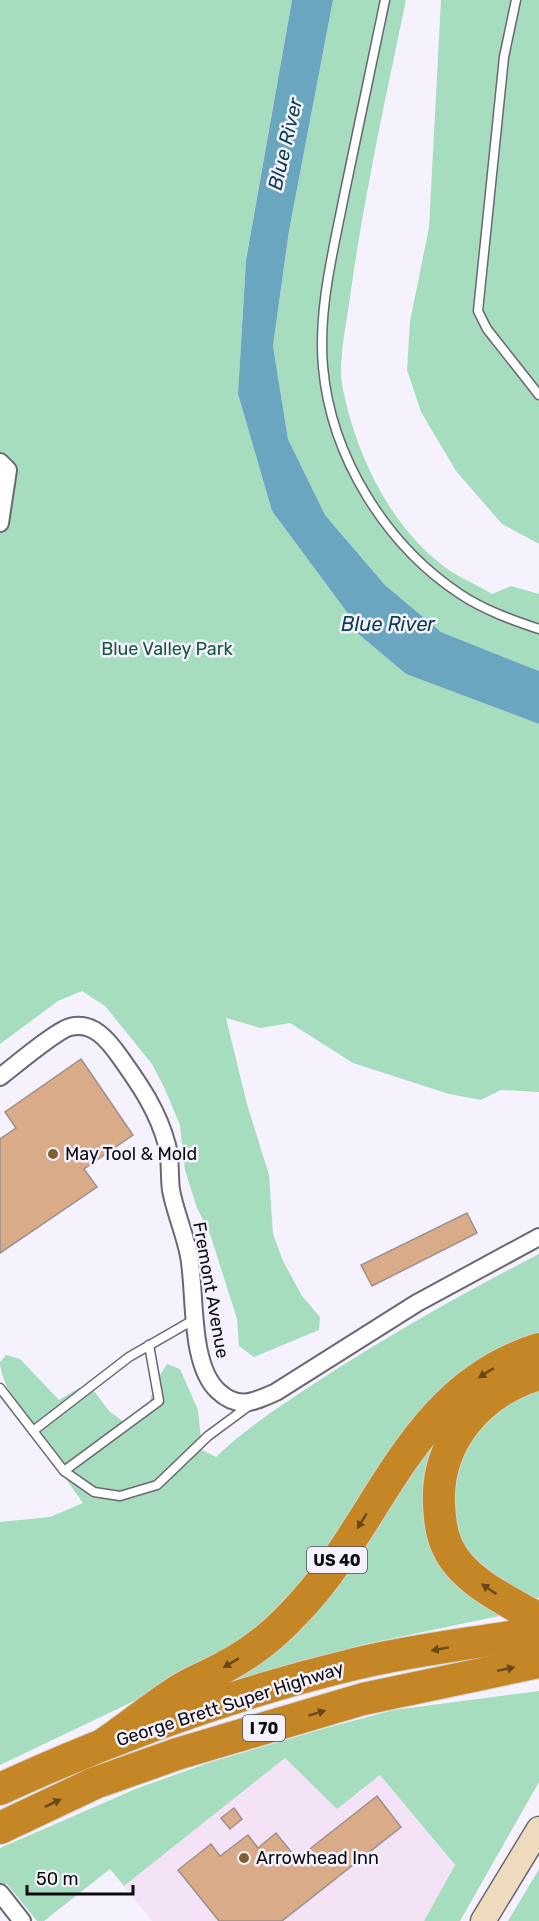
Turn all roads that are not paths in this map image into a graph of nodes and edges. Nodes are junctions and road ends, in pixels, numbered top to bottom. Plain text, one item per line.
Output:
1 (385, 0) edge
2 (516, 0) edge
3 (539, 395) edge
4 (0, 462) edge
5 (0, 523) edge
6 (539, 629) edge
7 (0, 1077) edge
8 (539, 1237) edge
9 (195, 1318) junction
10 (149, 1345) junction
11 (539, 1349) edge
12 (539, 1374) edge
13 (0, 1388) edge
14 (252, 1403) junction
15 (33, 1431) junction
16 (64, 1471) junction
17 (539, 1619) edge
18 (539, 1632) edge
19 (539, 1662) edge
20 (104, 1744) junction
21 (0, 1789) edge
22 (0, 1828) edge
23 (539, 1829) edge
24 (0, 1893) edge
25 (22, 1921) edge
26 (483, 1921) edge

1 - 6 lane
2 - 3 lane
4 - 5 street
7 - 9 street, Fremont Avenue
8 - 14 street
9 - 10 lane
9 - 14 street, Fremont Avenue
10 - 15 lane
10 - 16 lane
11 -> 20 highway, US 40
17 -> 12 highway
13 - 15 lane
14 - 16 lane
15 - 16 lane
18 -> 20 highway, George Brett Super Highway / I 70
22 -> 19 highway, George Brett Super Highway / I 70
20 - 21 highway, George Brett Super Highway / I 70
23 - 26 main road
24 - 25 street

